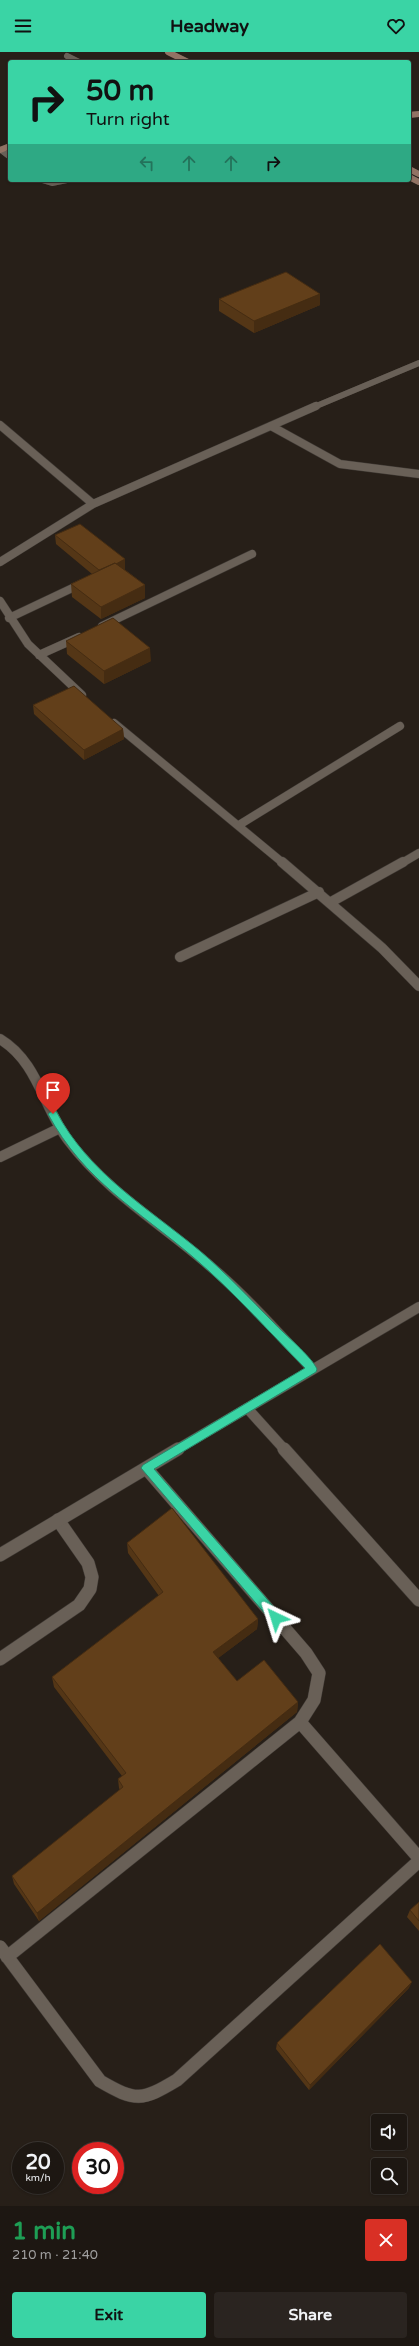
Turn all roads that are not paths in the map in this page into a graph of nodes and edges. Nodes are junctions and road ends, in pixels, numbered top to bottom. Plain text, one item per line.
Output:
1 (168, 52) edge
2 (67, 56) dead end
3 (74, 60) edge
4 (184, 60) edge
5 (419, 363) edge
6 (411, 366) junction
7 (419, 372) edge
8 (0, 425) edge
9 (271, 426) junction
10 (419, 474) edge
11 (93, 504) junction
12 (252, 554) dead end
13 (0, 562) edge
14 (85, 582) edge
15 (1, 605) edge
16 (9, 618) junction
17 (39, 655) junction
18 (88, 700) edge
19 (105, 716) edge
20 (400, 726) dead end
21 (239, 825) junction
22 (419, 853) edge
23 (319, 892) junction
24 (332, 902) junction
25 (180, 957) dead end
26 (419, 986) edge
27 (0, 1038) edge
28 (60, 1128) junction
29 (0, 1157) edge
30 (419, 1307) edge
31 (312, 1369) junction
32 (247, 1408) junction
33 (146, 1468) junction
34 (58, 1520) junction
35 (0, 1556) edge
36 (419, 1600) edge
37 (0, 1659) edge
38 (300, 1722) junction
39 (419, 1858) edge
40 (419, 1861) edge
41 (4, 1952) edge

1 - 4 main road
2 - 3 street
5 - 6 street
6 - 7 street
6 - 9 street
8 - 11 street
9 - 10 street
9 - 11 street
11 - 13 street
12 - 17 street
14 - 16 street
15 - 16 street
16 - 17 street
17 - 18 street
19 - 21 street
20 - 21 street
21 - 23 street
22 - 24 street
23 - 24 street
23 - 25 street
24 - 26 street
27 - 28 street
28 - 29 street
28 - 31 street
30 - 31 street
31 - 32 street
32 - 33 street
32 - 36 street
33 - 34 street
33 - 38 street
34 - 35 street
34 - 37 street
38 - 39 street
38 - 41 street
40 - 41 street

